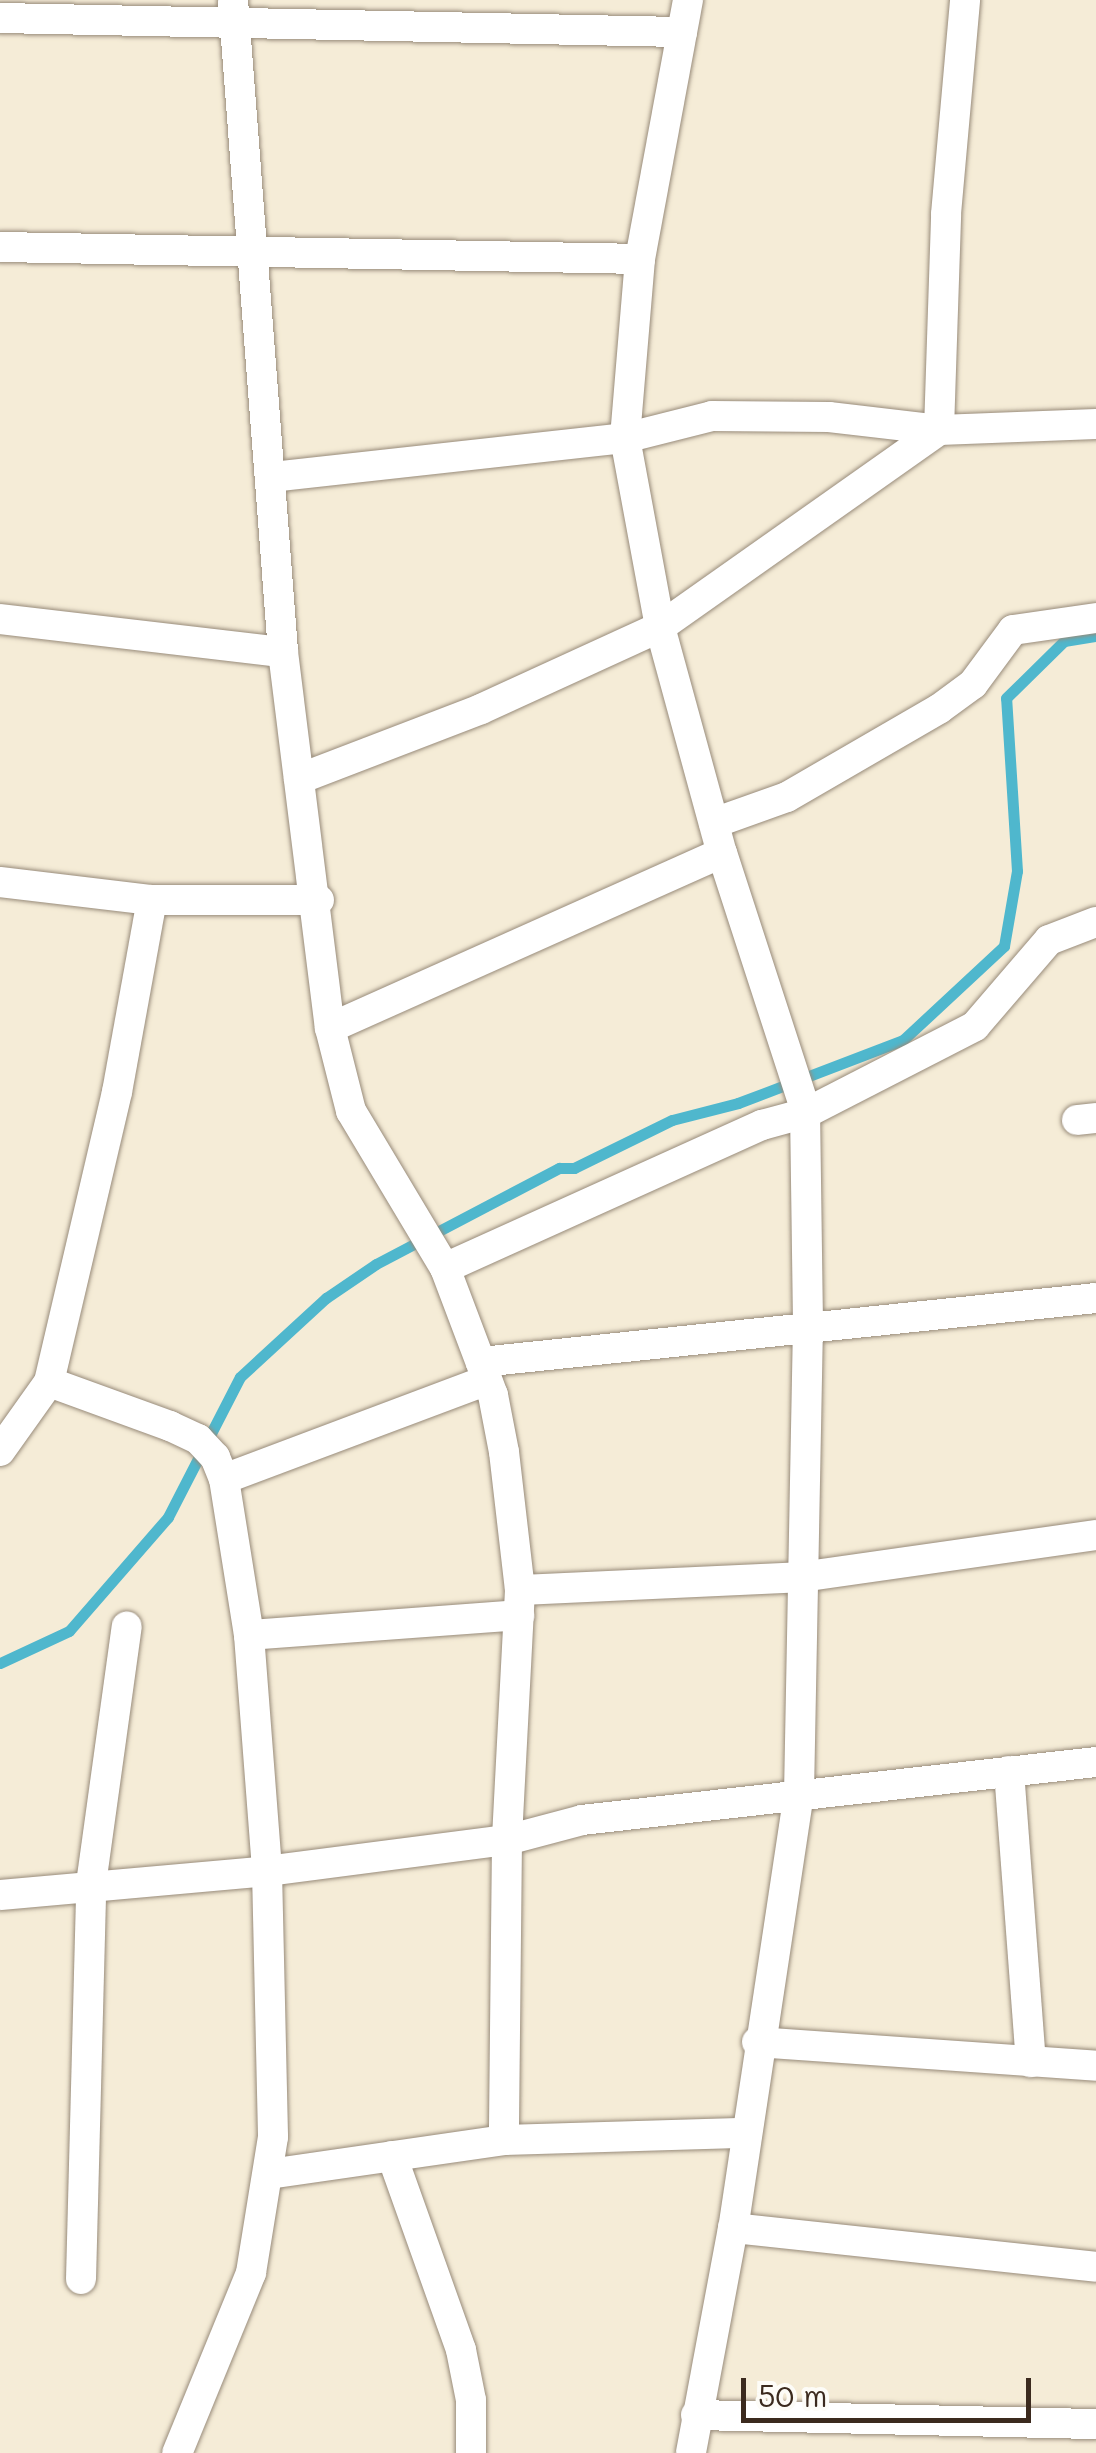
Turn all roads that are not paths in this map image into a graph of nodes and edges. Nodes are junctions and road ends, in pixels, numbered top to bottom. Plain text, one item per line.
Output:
1 (688, 0) edge
2 (965, 0) edge
3 (233, 11) edge
4 (0, 18) edge
5 (682, 32) junction
6 (0, 247) edge
7 (248, 248) junction
8 (640, 259) junction
9 (1096, 424) edge
10 (939, 430) junction
11 (625, 438) junction
12 (272, 477) junction
13 (1096, 618) edge
14 (0, 619) edge
15 (660, 627) junction
16 (283, 652) junction
17 (299, 779) junction
18 (714, 823) junction
19 (722, 853) junction
20 (0, 882) edge
21 (152, 900) junction
22 (318, 900) junction
23 (1096, 922) edge
24 (330, 1028) junction
25 (805, 1111) junction
26 (442, 1261) junction
27 (1096, 1298) edge
28 (808, 1326) junction
29 (484, 1371) junction
30 (49, 1382) junction
31 (0, 1451) edge
32 (224, 1479) junction
33 (1096, 1535) edge
34 (801, 1576) junction
35 (520, 1602) junction
36 (127, 1626) dead end
37 (249, 1635) junction
38 (1096, 1762) edge
39 (1009, 1771) junction
40 (799, 1793) junction
41 (507, 1840) junction
42 (267, 1872) junction
43 (90, 1884) junction
44 (0, 1895) edge
45 (757, 2042) junction
46 (1032, 2062) junction
47 (1096, 2066) edge
48 (748, 2133) junction
49 (504, 2140) junction
50 (392, 2156) junction
51 (269, 2174) junction
52 (733, 2228) junction
53 (1096, 2267) edge
54 (81, 2279) dead end
55 (696, 2415) junction
56 (1096, 2424) edge
57 (177, 2453) edge
58 (471, 2453) edge
59 (692, 2453) edge

1 - 5 street
2 - 10 street
3 - 4 street
3 - 5 street
3 - 7 street
5 - 8 street
6 - 7 street
7 - 8 street
7 - 12 street
8 - 11 street
9 - 10 street
10 - 11 street
10 - 15 street
11 - 12 street
11 - 15 street
12 - 16 street
13 - 18 street
14 - 16 street
15 - 17 street
15 - 18 street
16 - 17 street
17 - 22 street
18 - 19 street
19 - 24 street
19 - 25 street
20 - 21 street
21 - 22 street
21 - 30 street
22 - 24 street
23 - 25 street
24 - 26 street
25 - 26 street
25 - 28 street
26 - 29 street
27 - 28 street
28 - 29 street
28 - 34 street
29 - 32 street
29 - 35 street
30 - 31 street
30 - 32 street
32 - 37 street
33 - 34 street
34 - 35 street
34 - 40 street
35 - 37 street
35 - 41 street
36 - 43 street
37 - 42 street
38 - 39 street
39 - 40 street
39 - 46 street
40 - 41 street
40 - 45 street
41 - 42 street
41 - 49 street
42 - 43 street
42 - 51 street
43 - 44 street
43 - 54 street
45 - 46 street
45 - 48 street
46 - 47 street
48 - 49 street
48 - 52 street
49 - 50 street
50 - 51 street
50 - 58 street
51 - 57 street
52 - 53 street
52 - 55 street
55 - 56 street
55 - 59 street

